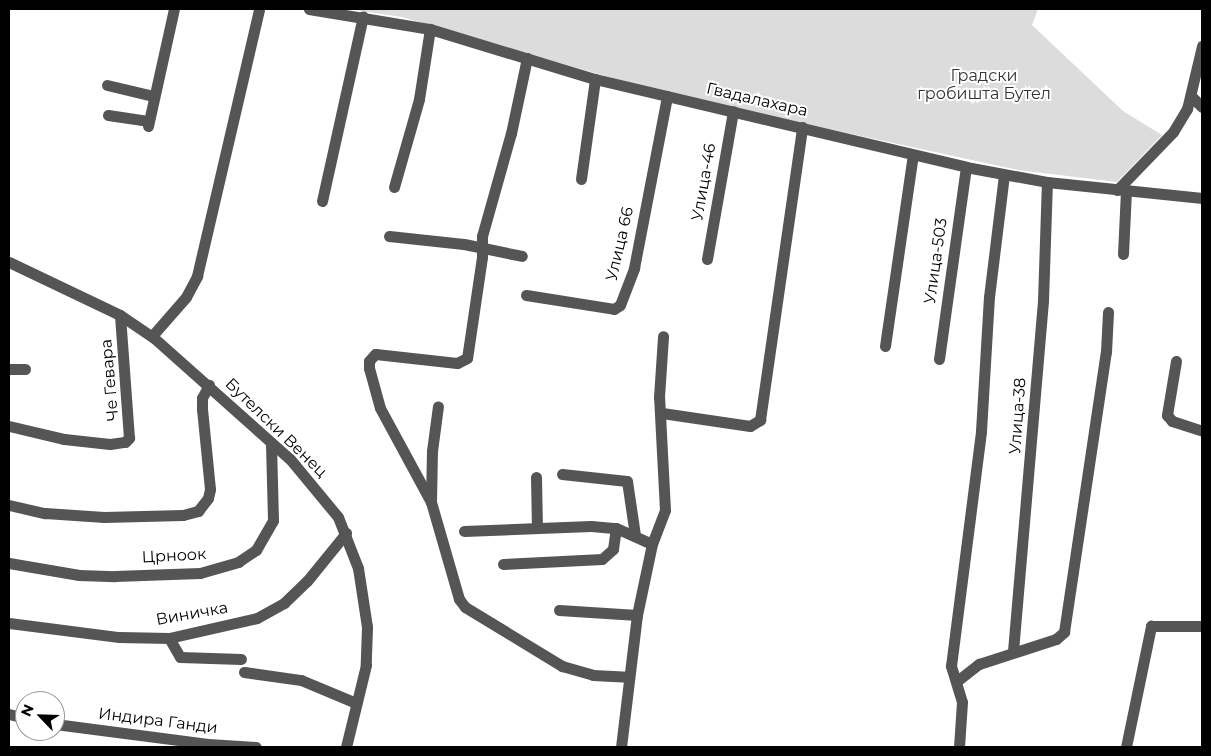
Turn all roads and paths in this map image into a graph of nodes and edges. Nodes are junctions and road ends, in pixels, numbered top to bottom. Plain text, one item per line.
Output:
1 (174, 9) edge
2 (259, 9) edge
3 (309, 9) edge
4 (363, 16) junction
5 (430, 29) junction
6 (1202, 46) edge
7 (528, 58) junction
8 (594, 79) junction
9 (107, 85) dead end
10 (153, 96) junction
11 (667, 96) junction
12 (1192, 97) junction
13 (1202, 106) edge
14 (733, 111) junction
15 (108, 115) dead end
16 (802, 127) junction
17 (914, 155) junction
18 (966, 167) junction
19 (1004, 175) junction
20 (581, 179) dead end
21 (1047, 182) junction
22 (394, 188) dead end
23 (1122, 190) junction
24 (1202, 198) edge
25 (322, 201) dead end
26 (389, 236) dead end
27 (481, 247) junction
28 (1123, 254) dead end
29 (522, 256) dead end
30 (707, 259) dead end
31 (9, 262) edge
32 (526, 296) dead end
33 (1108, 312) dead end
34 (120, 315) junction
35 (152, 336) junction
36 (662, 336) dead end
37 (885, 346) dead end
38 (939, 359) dead end
39 (1176, 361) dead end
40 (25, 368) dead end
41 (9, 369) edge
42 (209, 385) junction
43 (438, 406) dead end
44 (662, 413) junction
45 (9, 426) edge
46 (1202, 431) edge
47 (271, 443) junction
48 (562, 474) dead end
49 (536, 478) dead end
50 (431, 502) junction
51 (9, 505) edge
52 (537, 528) junction
53 (616, 528) junction
54 (464, 531) dead end
55 (346, 533) junction
56 (635, 535) junction
57 (652, 544) junction
58 (9, 563) edge
59 (503, 564) dead end
60 (559, 610) dead end
61 (637, 614) junction
62 (9, 623) edge
63 (1202, 626) edge
64 (169, 638) junction
65 (1013, 652) junction
66 (240, 659) dead end
67 (244, 672) dead end
68 (627, 677) junction
69 (957, 681) junction
70 (356, 703) junction
71 (65, 725) edge
72 (256, 747) edge
73 (346, 747) edge
74 (621, 747) edge
75 (959, 747) edge
76 (1126, 747) edge

1 - 10 street
2 - 35 street
3 - 4 street, Гвадалахара
4 - 5 street, Гвадалахара
4 - 25 street
5 - 7 street, Гвадалахара
5 - 22 street
6 - 12 street
7 - 8 street, Гвадалахара
7 - 27 street
8 - 11 street, Гвадалахара
8 - 20 street
9 - 10 street
10 - 15 street
11 - 14 street, Гвадалахара
11 - 32 street, Улица 66
12 - 13 street
12 - 23 street
14 - 16 street, Гвадалахара
14 - 30 street, Улица-46
16 - 17 street, Гвадалахара
16 - 44 street
17 - 18 street, Гвадалахара
17 - 37 street
18 - 19 street, Гвадалахара
18 - 38 street, Улица-503
19 - 21 street, Гвадалахара
19 - 69 street
21 - 23 street, Гвадалахара
21 - 65 street, Улица-38
23 - 24 street, Гвадалахара
23 - 28 street
26 - 27 street
27 - 29 street
27 - 50 street
31 - 34 street, Бутелски Венец
33 - 65 street
34 - 35 street, Бутелски Венец
34 - 45 street, Че Гевара
35 - 42 street, Бутелски Венец
36 - 44 street
39 - 46 street
40 - 41 street
42 - 47 street, Бутелски Венец
42 - 51 street
43 - 50 street
44 - 57 street
47 - 55 street, Бутелски Венец
47 - 58 street, Црноок
48 - 56 street
49 - 52 street
50 - 68 street
52 - 53 street
52 - 54 street
53 - 56 street
53 - 59 street
55 - 64 street, Виничка
55 - 70 street, Бутелски Венец
56 - 57 street
57 - 61 street
60 - 61 street
61 - 68 street
62 - 64 street, Виничка
63 - 76 street
64 - 66 street
65 - 69 street
67 - 70 street
68 - 74 street
69 - 75 street
70 - 73 street, Бутелски Венец
71 - 72 street, Индира Ганди

